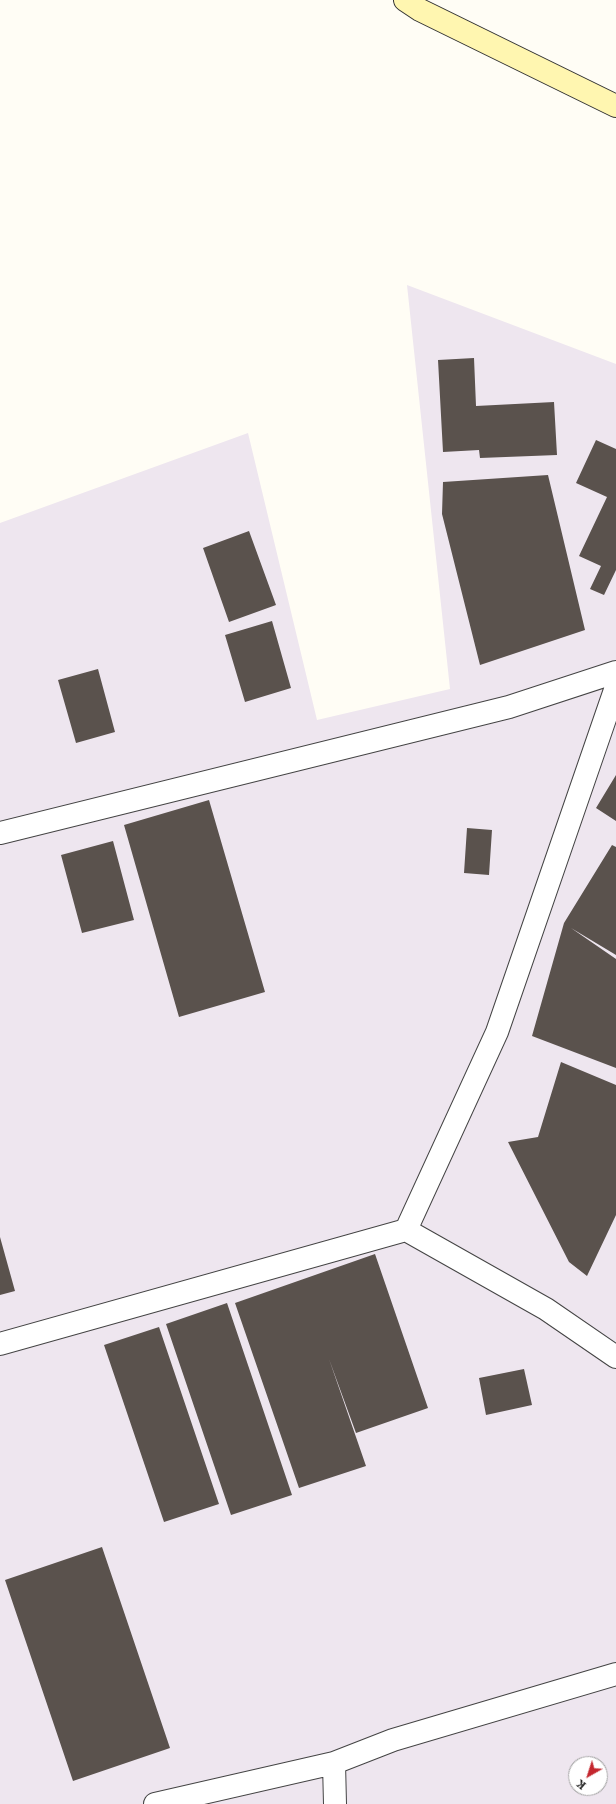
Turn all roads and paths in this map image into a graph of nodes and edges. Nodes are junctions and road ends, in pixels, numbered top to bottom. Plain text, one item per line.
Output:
1 (405, 0) edge
2 (616, 106) edge
3 (616, 672) edge
4 (616, 687) edge
5 (0, 833) edge
6 (406, 1230) junction
7 (0, 1344) edge
8 (616, 1358) edge
9 (616, 1674) edge
10 (334, 1763) junction
11 (155, 1804) edge
12 (335, 1804) edge

1 - 2 street
3 - 5 street
4 - 6 street
6 - 7 street
6 - 8 street
9 - 10 street
10 - 11 street
10 - 12 street

